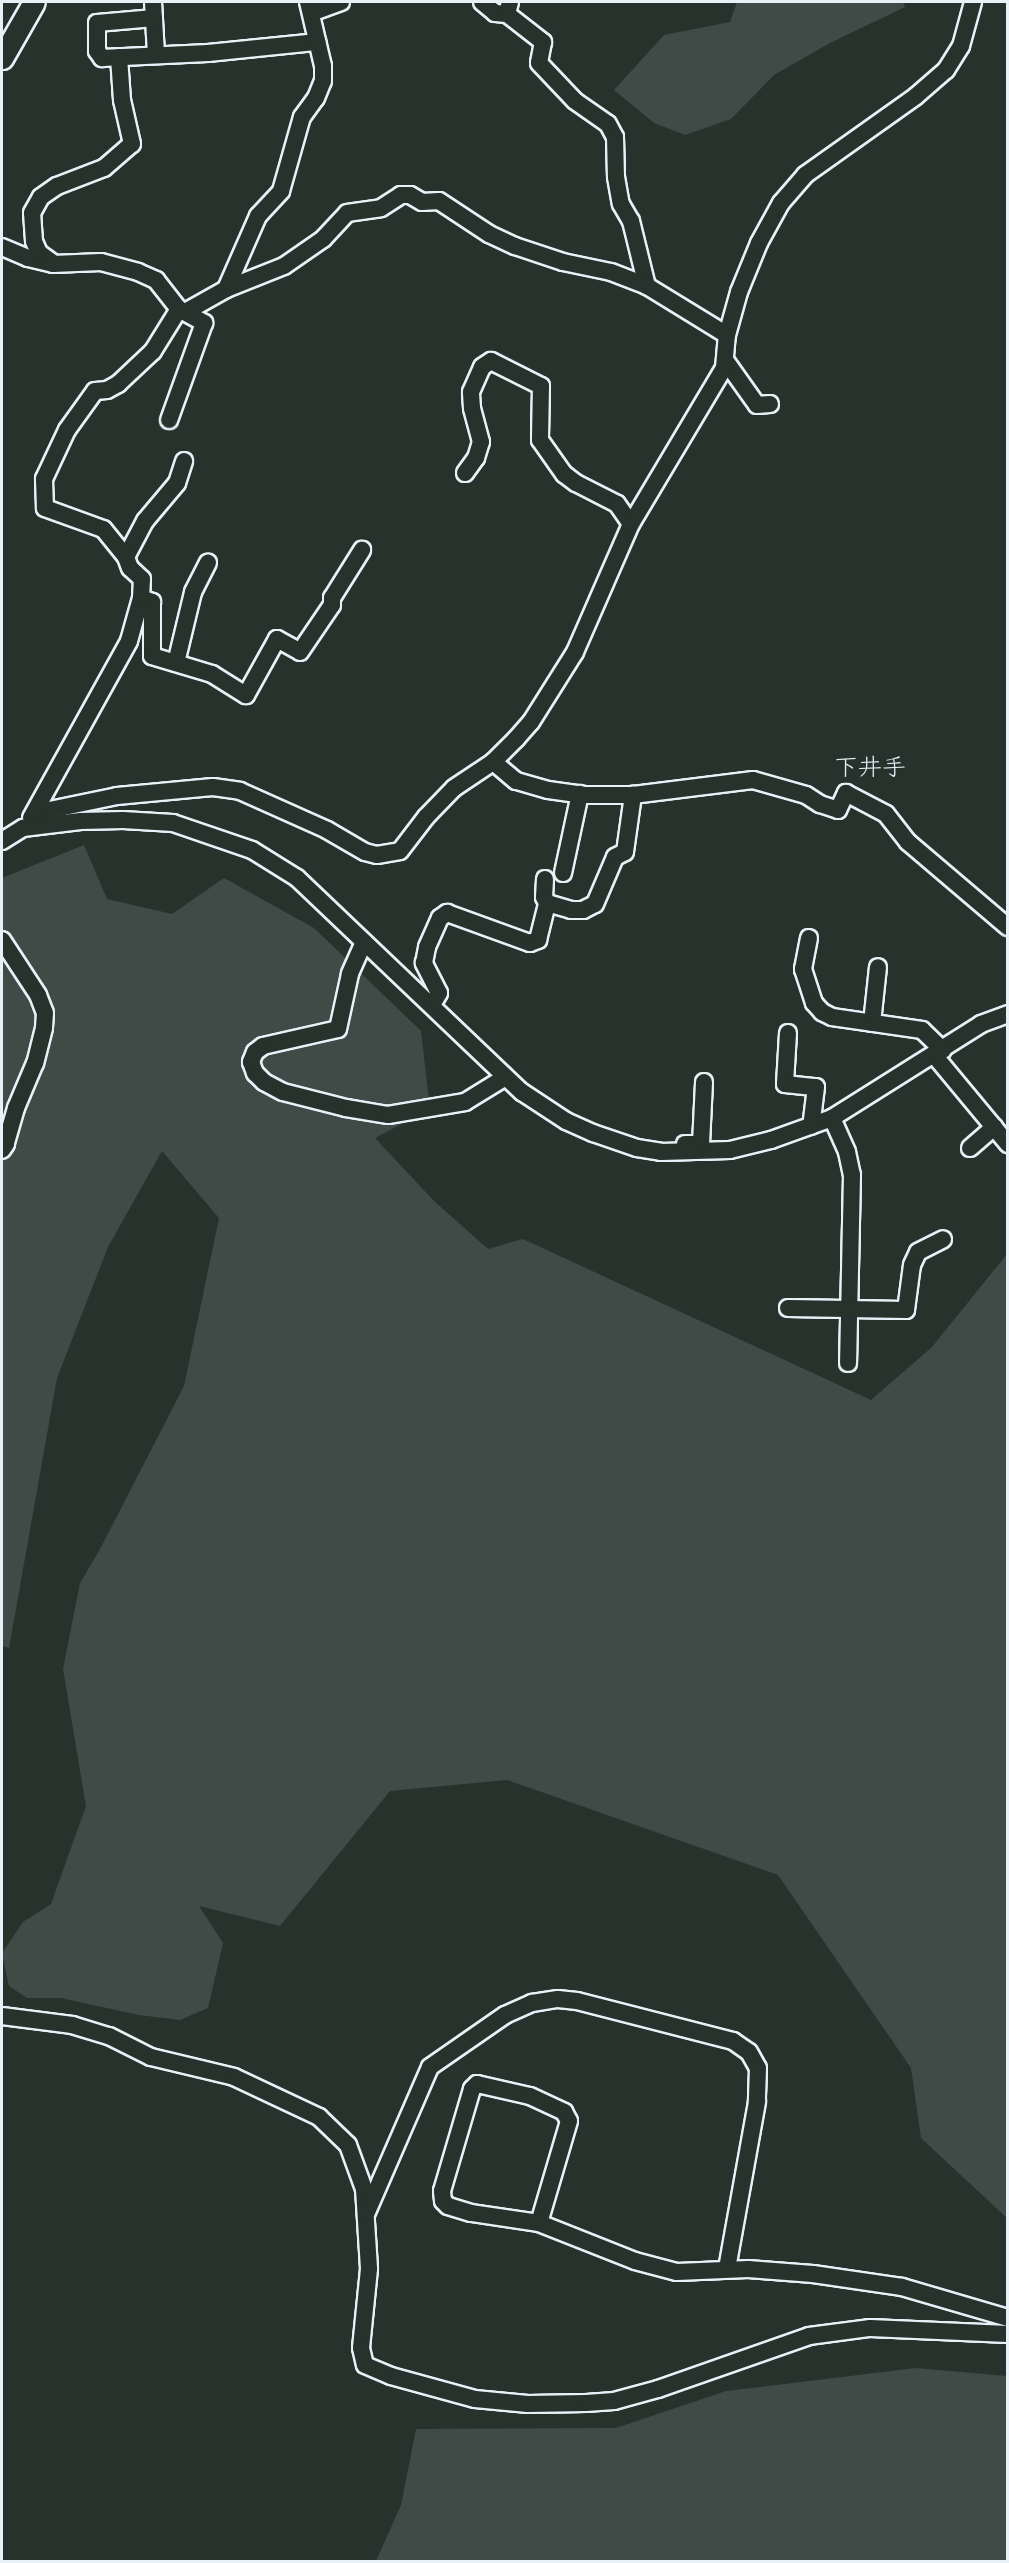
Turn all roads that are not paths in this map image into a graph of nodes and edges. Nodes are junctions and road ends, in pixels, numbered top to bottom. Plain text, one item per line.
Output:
1 (34, 2) edge
2 (342, 2) edge
3 (482, 2) edge
4 (974, 2) edge
5 (309, 7) edge
6 (508, 8) edge
7 (154, 10) edge
8 (317, 42) junction
9 (156, 54) junction
10 (119, 57) junction
11 (2, 58) edge
12 (2, 247) edge
13 (53, 264) junction
14 (647, 286) junction
15 (226, 289) junction
16 (183, 310) junction
17 (727, 335) junction
18 (724, 360) junction
19 (770, 404) dead end
20 (169, 420) dead end
21 (184, 461) dead end
22 (465, 473) dead end
23 (631, 524) junction
24 (362, 550) dead end
25 (126, 557) junction
26 (208, 563) dead end
27 (141, 598) junction
28 (176, 663) junction
29 (492, 762) junction
30 (580, 794) junction
31 (633, 795) junction
32 (35, 813) junction
33 (23, 828) junction
34 (2, 841) edge
35 (563, 873) dead end
36 (545, 879) dead end
37 (547, 903) junction
38 (1008, 927) edge
39 (809, 938) dead end
40 (2, 940) edge
41 (364, 942) junction
42 (878, 967) dead end
43 (432, 1005) junction
44 (1008, 1014) edge
45 (872, 1023) junction
46 (788, 1033) dead end
47 (939, 1052) junction
48 (504, 1078) junction
49 (704, 1082) dead end
50 (832, 1118) junction
51 (810, 1125) junction
52 (994, 1127) junction
53 (619, 1143) junction
54 (1008, 1144) edge
55 (970, 1148) dead end
56 (2, 1150) edge
57 (944, 1239) dead end
58 (849, 1307) junction
59 (788, 1308) dead end
60 (848, 1362) dead end
61 (2, 2016) edge
62 (365, 2215) junction
63 (539, 2223) junction
64 (727, 2269) junction
65 (1008, 2318) edge
66 (1008, 2334) edge

1 - 11 main road
2 - 5 street
3 - 6 street
4 - 17 street
5 - 8 street
6 - 14 street
7 - 9 street
7 - 10 street
8 - 9 street
8 - 15 street
9 - 10 street
10 - 13 street
12 - 13 street
13 - 16 street
14 - 15 street
14 - 17 street
15 - 16 street
16 - 20 street
16 - 25 street
17 - 18 street
18 - 19 street
18 - 23 street
21 - 25 street
22 - 23 street
23 - 29 street
24 - 28 street
25 - 27 street
26 - 28 street
27 - 28 street
27 - 32 street
29 - 30 street
29 - 32 street
30 - 31 street
30 - 35 street
31 - 37 street
31 - 38 street
32 - 33 street
33 - 34 street
33 - 41 street
36 - 37 street
37 - 43 street
39 - 45 street
40 - 56 street
41 - 43 street
41 - 48 street
42 - 45 street
43 - 48 street
44 - 47 street
45 - 47 street
46 - 51 street
47 - 50 street
47 - 52 street
48 - 53 street
49 - 53 street
50 - 51 street
50 - 58 street
51 - 53 street
52 - 54 street
52 - 55 street
57 - 58 street
58 - 59 street
58 - 60 street
61 - 62 street
62 - 64 street
62 - 66 street
63 - 63 street
63 - 64 street
64 - 65 street

